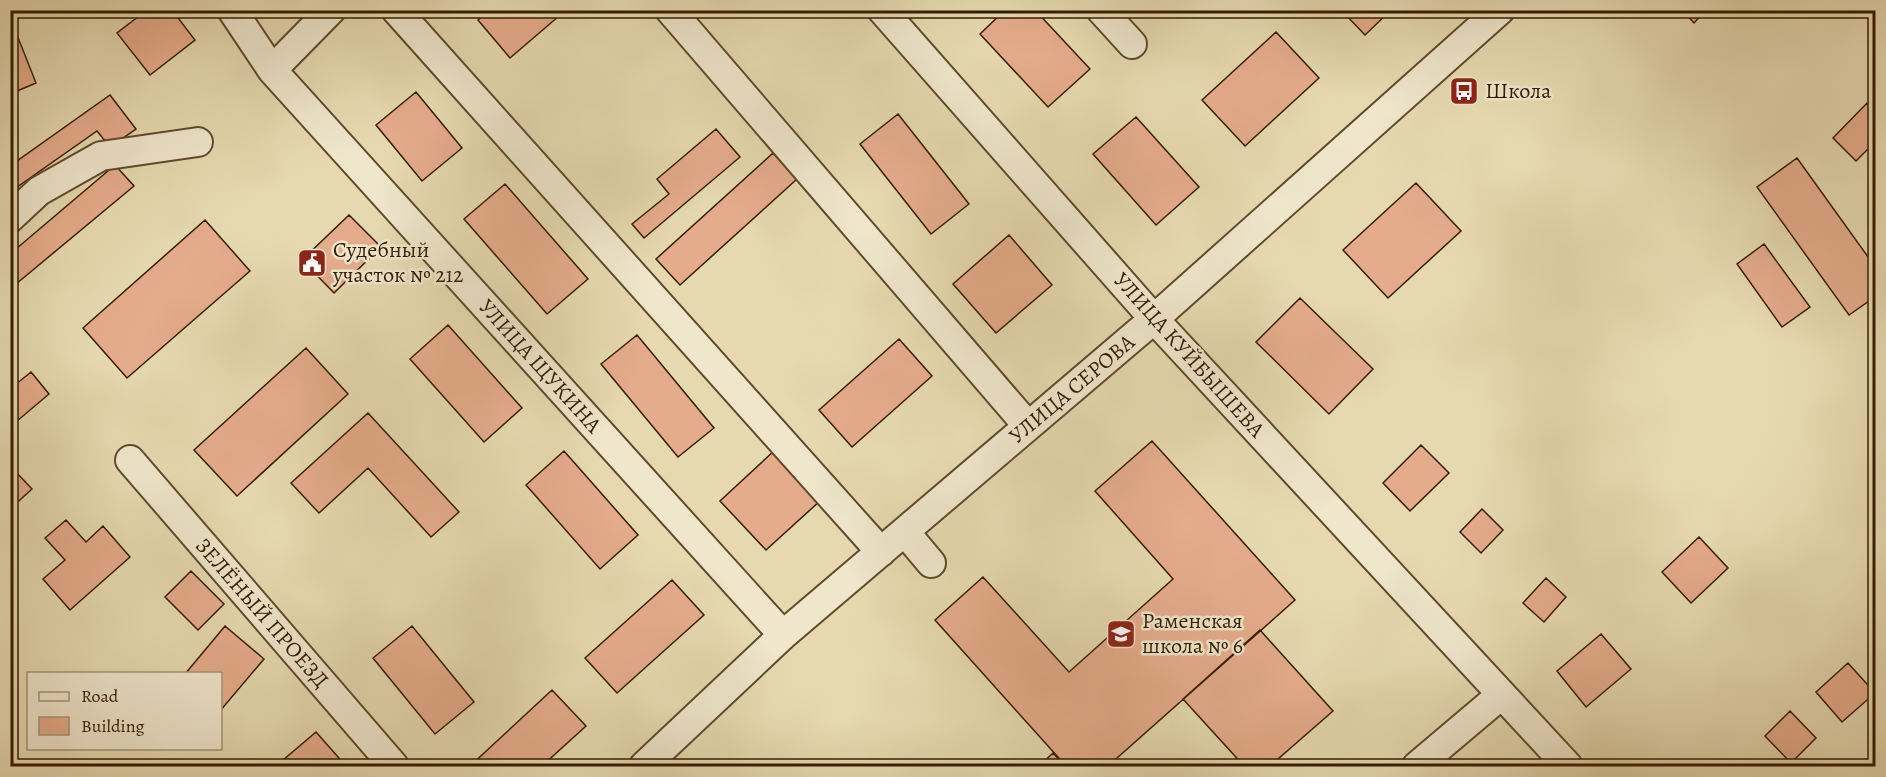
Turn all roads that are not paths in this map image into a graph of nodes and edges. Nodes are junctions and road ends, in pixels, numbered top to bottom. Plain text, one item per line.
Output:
1 (232, 10) edge
2 (331, 10) edge
3 (396, 10) edge
4 (670, 10) edge
5 (882, 10) edge
6 (1101, 10) edge
7 (1485, 15) edge
8 (1132, 44) dead end
9 (272, 70) junction
10 (198, 142) dead end
11 (10, 218) edge
12 (1154, 318) junction
13 (1028, 426) junction
14 (130, 460) dead end
15 (905, 532) junction
16 (881, 552) junction
17 (931, 562) dead end
18 (783, 635) junction
19 (1501, 695) junction
20 (394, 766) edge
21 (644, 766) edge
22 (1417, 766) edge
23 (1568, 766) edge

1 - 9 street, УЛИЦА ЩУКИНА
2 - 9 street
3 - 16 street
4 - 13 street
5 - 12 street, УЛИЦА КУЙБЫШЕВА
6 - 8 street
7 - 12 street, УЛИЦА СЕРОВА
9 - 18 street, УЛИЦА ЩУКИНА
10 - 11 street
12 - 13 street, УЛИЦА СЕРОВА
12 - 19 street, УЛИЦА КУЙБЫШЕВА
13 - 15 street, УЛИЦА СЕРОВА
14 - 20 street, ЗЕЛЁНЫЙ ПРОЕЗД
15 - 16 street, УЛИЦА СЕРОВА
15 - 17 street
16 - 18 street, УЛИЦА СЕРОВА
18 - 21 street, УЛИЦА СЕРОВА
19 - 22 street
19 - 23 street, УЛИЦА КУЙБЫШЕВА

